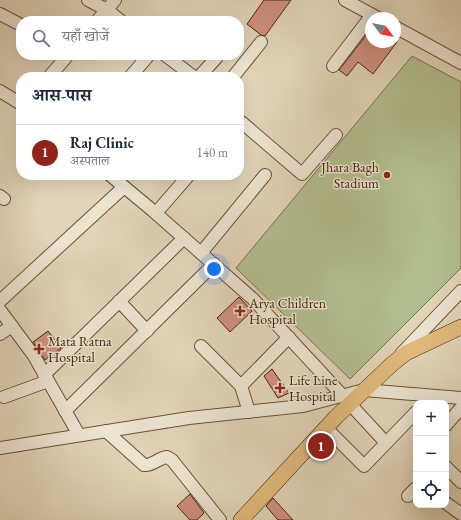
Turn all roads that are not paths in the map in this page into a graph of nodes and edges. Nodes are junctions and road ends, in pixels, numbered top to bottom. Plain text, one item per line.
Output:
1 (88, 0) edge
2 (115, 0) edge
3 (345, 0) edge
4 (107, 10) junction
5 (368, 12) edge
6 (0, 14) edge
7 (102, 16) edge
8 (115, 16) edge
9 (16, 22) edge
10 (365, 28) edge
11 (401, 30) edge
12 (261, 42) dead end
13 (64, 60) edge
14 (145, 60) edge
15 (172, 60) edge
16 (214, 60) edge
17 (461, 63) edge
18 (332, 66) dead end
19 (53, 72) edge
20 (134, 72) edge
21 (187, 72) edge
22 (204, 72) edge
23 (237, 72) edge
24 (0, 91) edge
25 (16, 101) edge
26 (244, 124) edge
27 (336, 134) dead end
28 (265, 175) dead end
29 (116, 180) edge
30 (186, 180) edge
31 (124, 187) junction
32 (156, 213) junction
33 (184, 238) junction
34 (201, 253) junction
35 (214, 264) junction
36 (461, 291) edge
37 (0, 301) edge
38 (119, 301) junction
39 (0, 310) edge
40 (12, 326) junction
41 (461, 327) edge
42 (147, 331) junction
43 (0, 334) edge
44 (288, 337) junction
45 (461, 338) edge
46 (201, 346) dead end
47 (406, 353) junction
48 (392, 364) junction
49 (46, 378) junction
50 (241, 386) junction
51 (364, 390) junction
52 (4, 397) dead end
53 (461, 398) edge
54 (428, 399) edge
55 (346, 400) junction
56 (461, 408) edge
57 (65, 411) junction
58 (249, 412) junction
59 (413, 415) edge
60 (336, 416) junction
61 (449, 422) edge
62 (326, 428) junction
63 (106, 431) junction
64 (79, 435) junction
65 (386, 443) junction
66 (0, 448) edge
67 (449, 470) edge
68 (461, 482) edge
69 (449, 505) edge
70 (461, 514) edge
71 (220, 520) edge
72 (231, 520) edge
73 (241, 520) edge

1 - 4 street
2 - 4 street
3 - 5 street
4 - 7 street
4 - 8 street
6 - 9 street
10 - 18 street
11 - 17 street
12 - 23 street
13 - 19 street
14 - 20 street
15 - 21 street
16 - 22 street
24 - 25 street
26 - 27 street
28 - 34 street
29 - 31 street
30 - 32 street
31 - 32 street
31 - 37 street
32 - 33 street
33 - 34 street
33 - 38 street
34 - 35 street
35 - 42 street
35 - 44 street
36 - 48 street
38 - 42 street
38 - 49 street
39 - 40 street
40 - 43 street
40 - 49 street
41 - 47 main road
42 - 57 street
44 - 50 street
44 - 55 street
45 - 47 main road
46 - 50 street
47 - 48 main road
48 - 51 main road
49 - 52 street
49 - 57 street
50 - 58 street
51 - 54 street
51 - 55 main road
53 - 54 street
55 - 58 street
55 - 60 main road
55 - 65 street
56 - 61 street
57 - 64 street
58 - 63 street
59 - 65 street
60 - 62 main road
60 - 72 main road
62 - 65 street
62 - 73 main road
63 - 64 street
63 - 71 street
64 - 66 street
67 - 68 street
69 - 70 street

